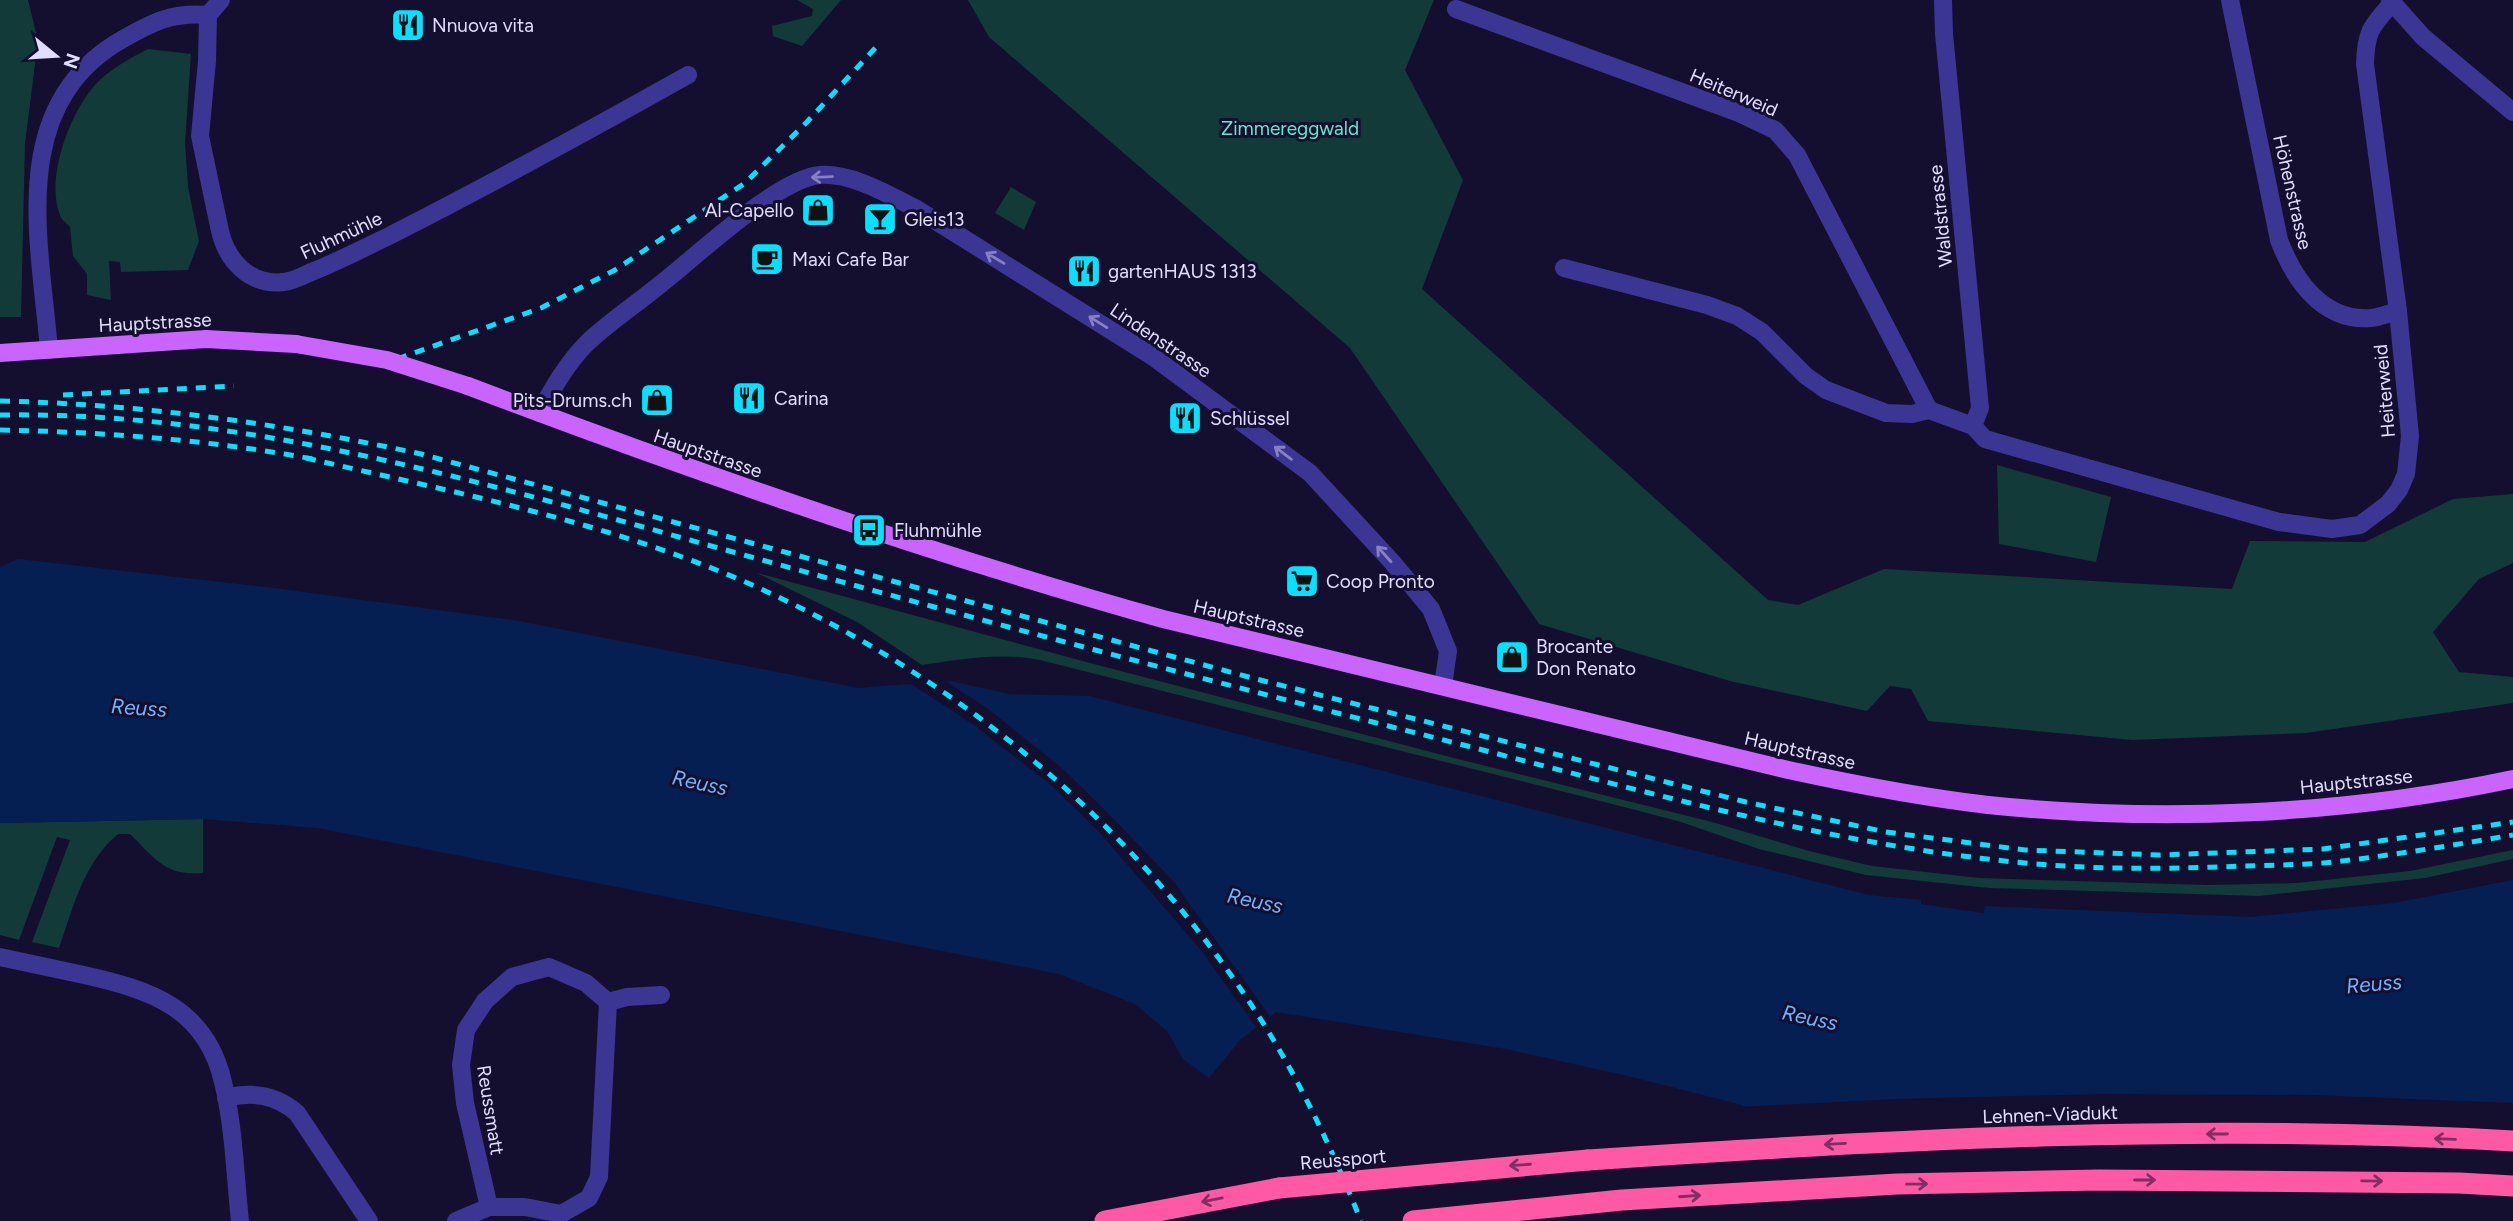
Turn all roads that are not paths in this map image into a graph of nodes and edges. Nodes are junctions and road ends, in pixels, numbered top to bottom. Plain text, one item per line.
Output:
1 (221, 0) edge
2 (1943, 0) edge
3 (2230, 0) edge
4 (2391, 2) edge
5 (1456, 9) dead end
6 (208, 15) junction
7 (688, 75) dead end
8 (2513, 112) edge
9 (1564, 268) dead end
10 (2398, 311) junction
11 (49, 351) junction
12 (0, 353) edge
13 (1929, 410) junction
14 (539, 414) junction
15 (1973, 426) junction
16 (1443, 686) junction
17 (2513, 779) edge
18 (2, 959) edge
19 (661, 995) dead end
20 (608, 1002) junction
21 (226, 1098) junction
22 (2513, 1142) edge
23 (1588, 1160) joint
24 (2513, 1186) edge
25 (489, 1207) junction
26 (240, 1221) edge
27 (369, 1221) edge
28 (456, 1221) edge
29 (1105, 1221) edge
30 (1413, 1221) edge

1 - 6 street
2 - 15 street, Waldstrasse
3 - 10 street, Höhenstrasse
4 - 8 street
4 - 10 street, Heiterweid
5 - 13 street, Heiterweid
6 - 7 street, Fluhmühle
6 - 11 street
9 - 13 street, Heiterweid
10 - 15 street, Heiterweid
11 - 12 main road, Hauptstrasse
11 - 14 main road, Hauptstrasse, bridge
13 - 15 street, Heiterweid
14 - 16 main road, Hauptstrasse
16 -> 14 street, Lindenstrasse
16 - 17 main road, Hauptstrasse
18 - 21 street
19 - 20 street
20 - 25 street
20 - 25 street, Reussmatt
21 - 26 street
21 - 27 street
22 -> 23 highway, Lehnen-Viadukt
23 -> 29 highway, Reussport, bridge
30 -> 24 highway
25 - 28 street

